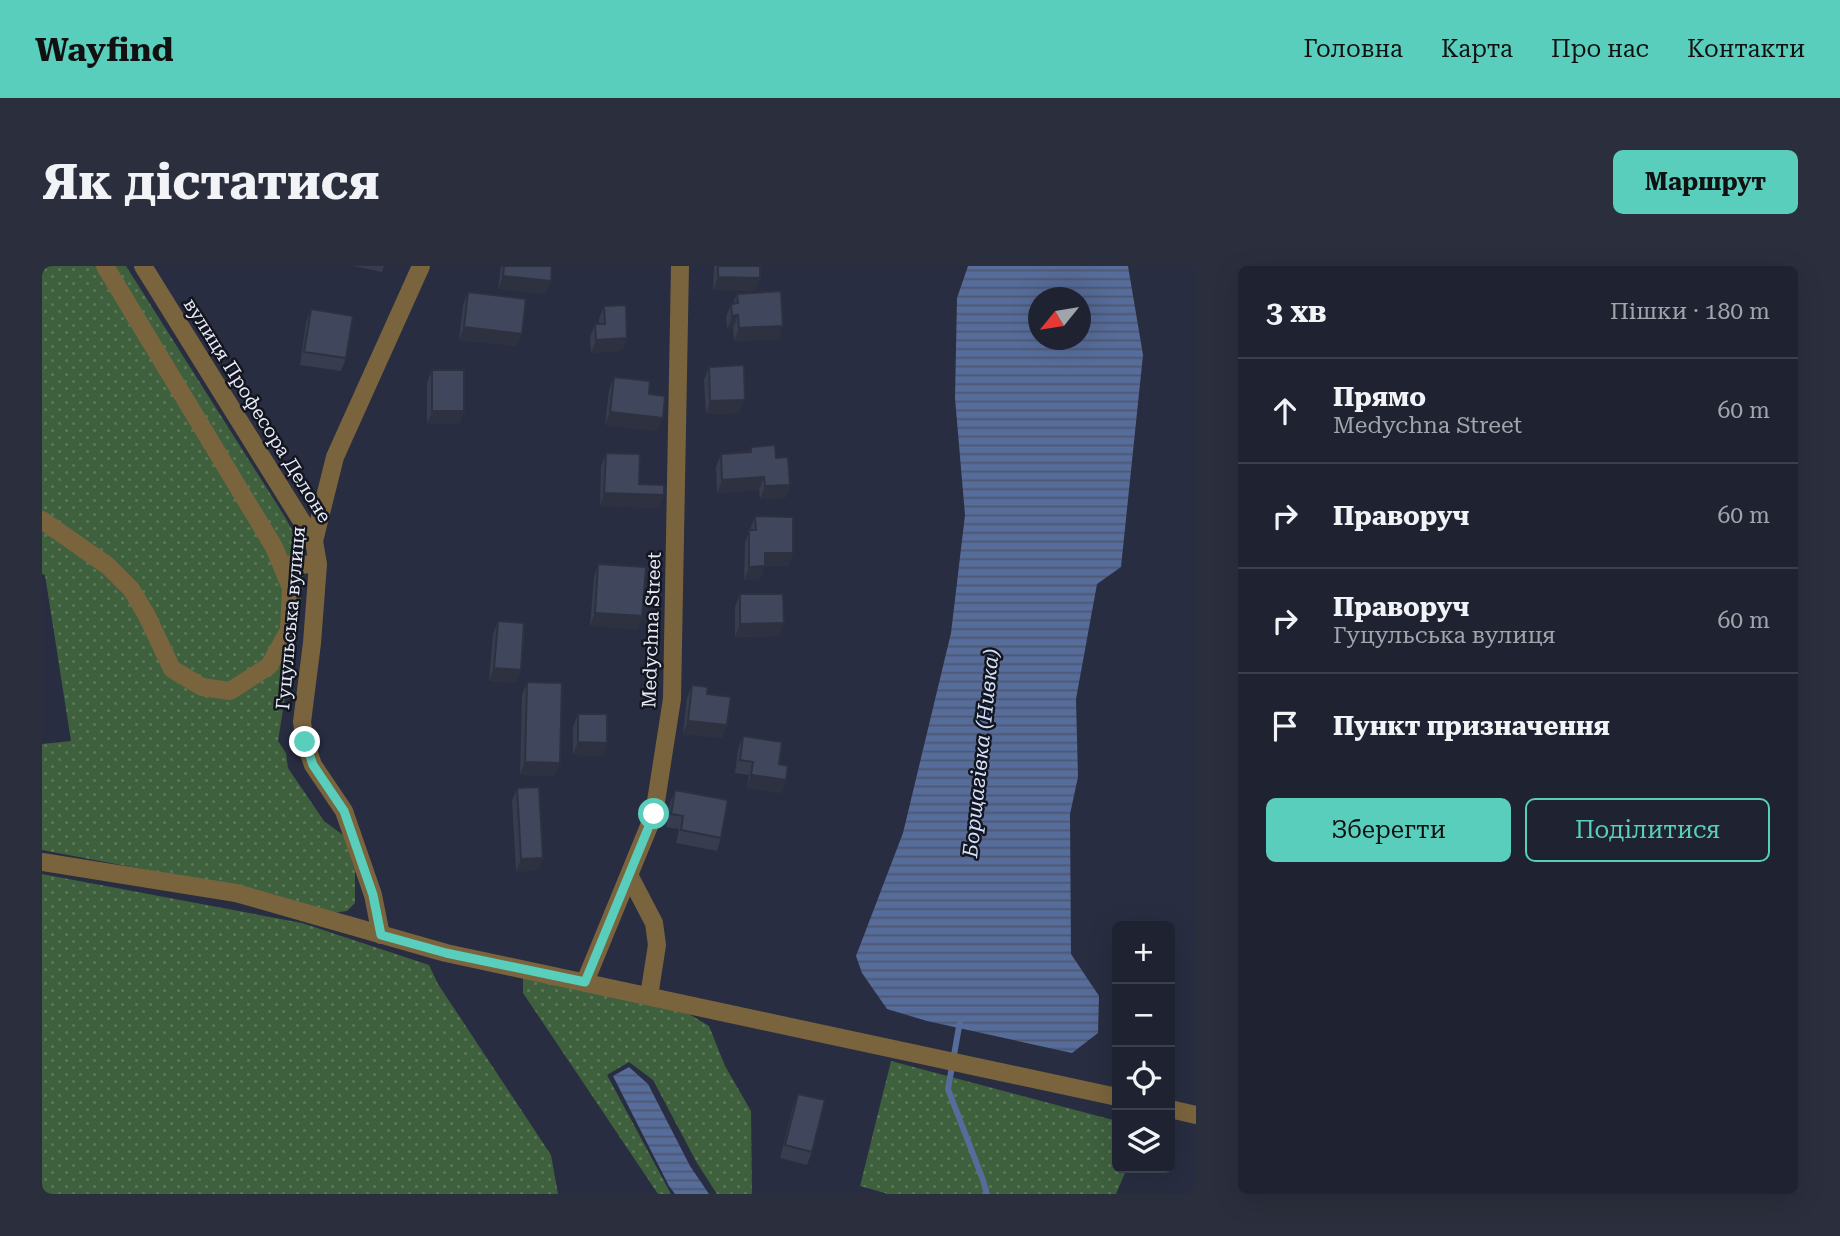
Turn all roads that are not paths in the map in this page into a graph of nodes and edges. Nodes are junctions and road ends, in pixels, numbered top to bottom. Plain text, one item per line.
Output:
1 (106, 266) edge
2 (143, 266) edge
3 (421, 266) edge
4 (680, 266) edge
5 (42, 520) edge
6 (314, 541) junction
7 (318, 564) junction
8 (282, 565) junction
9 (42, 862) edge
10 (629, 875) junction
11 (381, 935) junction
12 (585, 982) junction
13 (649, 996) junction
14 (1112, 1096) edge
15 (1174, 1110) edge
16 (1196, 1115) edge

1 - 8 street
2 - 6 street, вулиця Професора Делоне
3 - 6 street, Гуцульська вулиця
4 - 10 street, Medychna Street
5 - 8 street
6 - 7 street, Гуцульська вулиця
7 - 8 street
7 - 11 street, Гуцульська вулиця
9 - 11 street
10 - 12 street, Medychna Street
10 - 13 street
11 - 12 street
12 - 13 street
13 - 14 street
15 - 16 street

